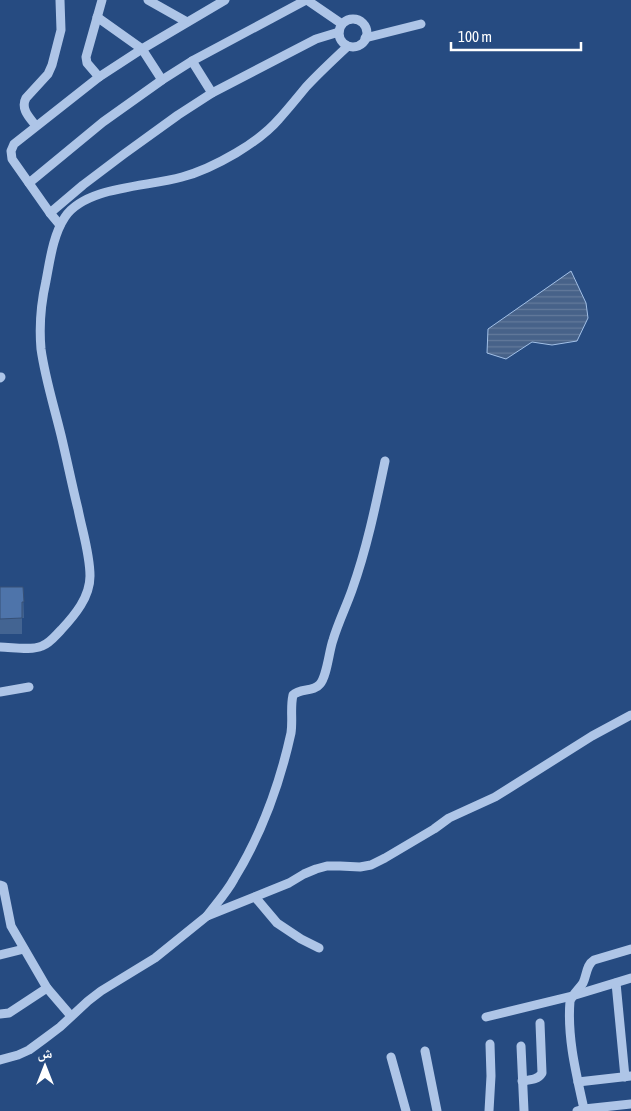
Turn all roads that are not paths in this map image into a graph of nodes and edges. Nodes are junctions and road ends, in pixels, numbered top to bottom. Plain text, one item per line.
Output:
1 (60, 0) edge
2 (102, 0) edge
3 (148, 0) edge
4 (225, 0) edge
5 (306, 0) edge
6 (97, 17) junction
7 (186, 22) junction
8 (421, 24) dead end
9 (340, 28) junction
10 (365, 38) junction
11 (348, 46) junction
12 (142, 49) junction
13 (192, 61) junction
14 (99, 77) junction
15 (162, 80) junction
16 (212, 93) junction
17 (36, 126) junction
18 (29, 183) junction
19 (50, 213) junction
20 (60, 225) junction
21 (385, 461) dead end
22 (0, 647) edge
23 (29, 687) dead end
24 (0, 692) edge
25 (631, 714) edge
26 (0, 885) edge
27 (255, 897) junction
28 (207, 916) junction
29 (0, 926) edge
30 (11, 926) junction
31 (24, 948) junction
32 (319, 948) dead end
33 (631, 949) edge
34 (0, 955) edge
35 (631, 978) edge
36 (616, 983) junction
37 (47, 988) junction
38 (572, 996) junction
39 (0, 1014) edge
40 (71, 1016) junction
41 (486, 1017) dead end
42 (540, 1023) dead end
43 (490, 1044) dead end
44 (521, 1046) dead end
45 (425, 1050) dead end
46 (392, 1057) dead end
47 (0, 1060) edge
48 (628, 1076) edge
49 (522, 1081) junction
50 (578, 1082) junction
51 (631, 1104) edge
52 (583, 1110) edge
53 (406, 1111) edge
54 (437, 1111) edge
55 (489, 1111) edge
56 (524, 1111) edge

1 - 17 street
2 - 6 street
3 - 7 street
4 - 7 street
5 - 9 street
5 - 13 street
6 - 12 street
6 - 14 street
7 - 12 street
8 - 10 street
9 - 10 street
9 - 11 street
9 - 16 street
10 - 11 street
11 - 20 street
12 - 14 street
12 - 15 street
13 - 15 street
13 - 16 street
14 - 17 street
15 - 18 street
16 - 19 street
17 - 18 street
18 - 19 street
19 - 20 street
20 - 22 street
21 - 28 street
23 - 24 street
25 - 27 street
26 - 30 street
27 - 28 street
27 - 32 street
28 - 40 street
29 - 30 street
30 - 31 street
31 - 34 street
31 - 37 street
33 - 38 street
35 - 36 street
36 - 38 street
36 - 48 street
37 - 39 street
37 - 40 street
38 - 41 street
38 - 50 street
40 - 47 street
42 - 49 street
43 - 55 street
44 - 49 street
45 - 54 street
46 - 53 street
48 - 50 street
49 - 56 street
50 - 52 street
51 - 52 street

